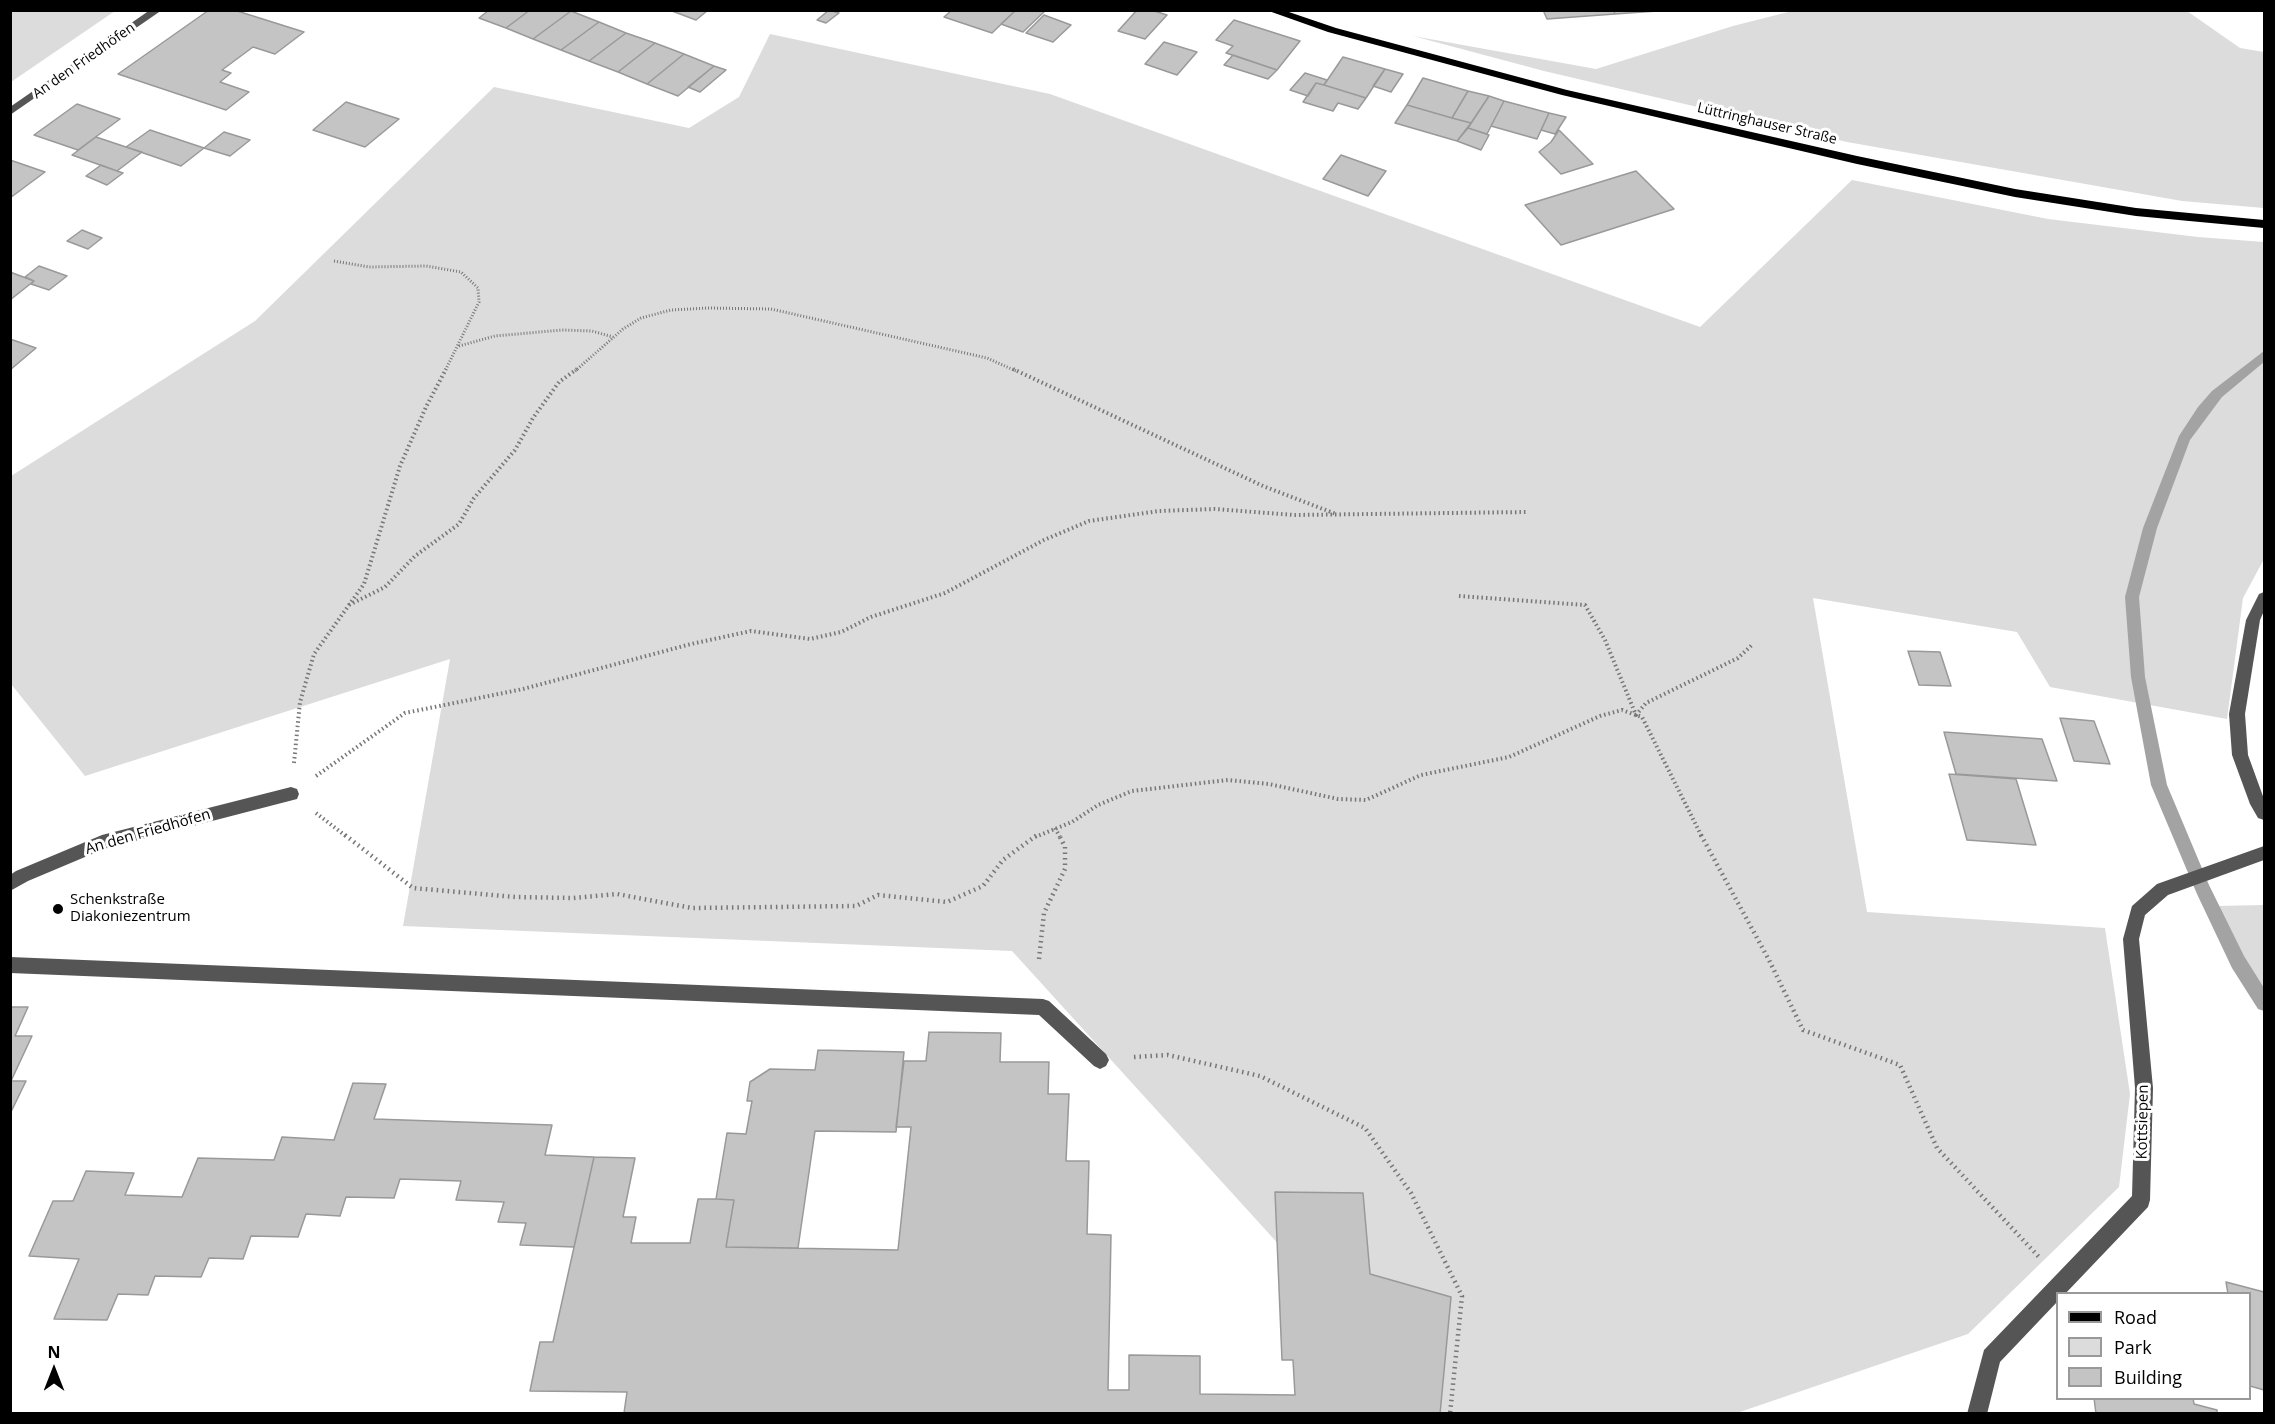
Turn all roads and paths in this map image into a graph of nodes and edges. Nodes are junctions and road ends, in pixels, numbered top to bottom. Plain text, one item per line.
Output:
1 (157, 10) edge
2 (1272, 10) edge
3 (10, 112) edge
4 (2265, 224) edge
5 (334, 261) dead end
6 (613, 337) junction
7 (458, 346) junction
8 (1527, 512) dead end
9 (1339, 515) junction
10 (1459, 596) dead end
11 (2265, 598) edge
12 (349, 605) junction
13 (1753, 644) dead end
14 (1636, 715) junction
15 (291, 794) junction
16 (2265, 813) edge
17 (1055, 828) junction
18 (2265, 853) edge
19 (10, 884) edge
20 (1039, 959) dead end
21 (10, 965) edge
22 (1100, 1060) joint
23 (2062, 1282) junction
24 (1450, 1413) edge
25 (1977, 1413) edge

1 - 3 street, An den Friedhöfen
2 - 4 main road, Lüttringhauser Straße
5 - 7 path
6 - 7 path
6 - 9 path
6 - 12 path
7 - 12 path
8 - 9 path
9 - 15 path
10 - 14 path
11 - 16 street
12 - 15 path
13 - 14 path
14 - 17 path
14 - 23 path
15 - 17 path
15 - 19 street, An den Friedhöfen
17 - 20 path
18 - 23 street, Kottsiepen
21 - 22 street
22 - 24 path
23 - 25 street, Kottsiepen

